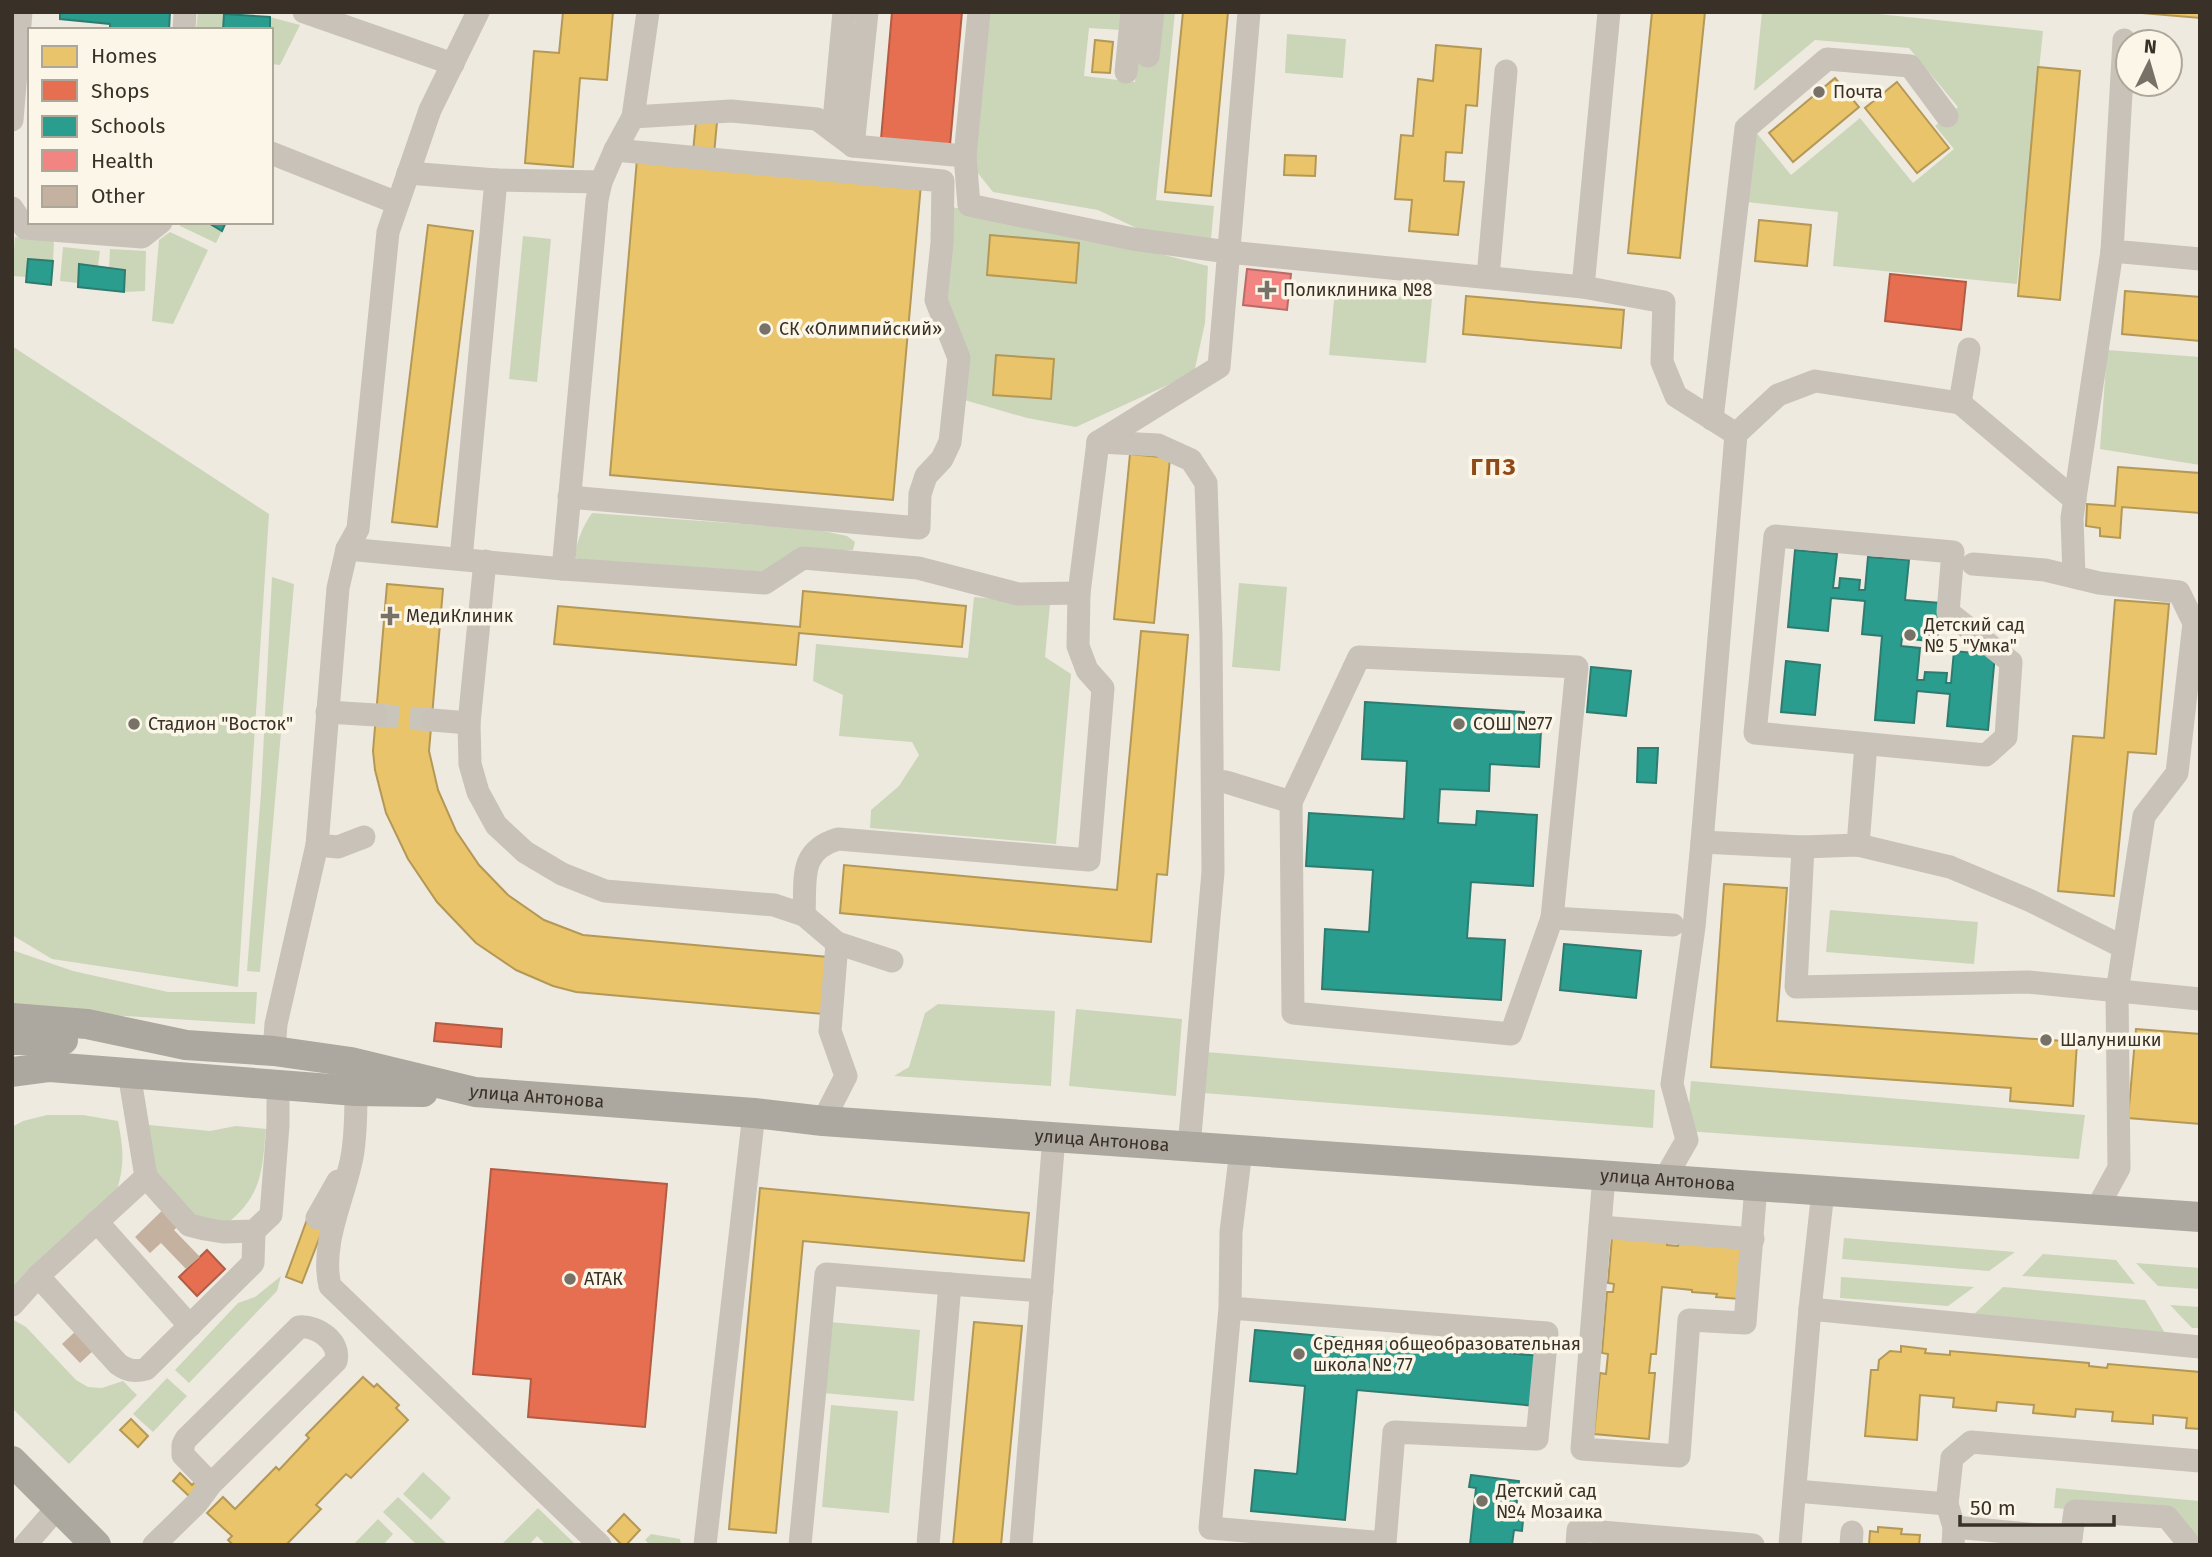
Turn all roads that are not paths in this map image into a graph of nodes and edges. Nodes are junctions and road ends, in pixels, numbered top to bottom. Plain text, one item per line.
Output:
1 (21, 12) edge
2 (304, 12) edge
3 (478, 12) edge
4 (648, 12) edge
5 (844, 12) edge
6 (867, 12) edge
7 (979, 12) edge
8 (1132, 12) edge
9 (1153, 12) edge
10 (1249, 12) edge
11 (1609, 12) edge
12 (1148, 56) dead end
13 (453, 64) junction
14 (1506, 71) dead end
15 (1126, 72) dead end
16 (2121, 98) edge
17 (1947, 116) dead end
18 (633, 117) junction
19 (12, 121) edge
20 (833, 131) junction
21 (853, 146) junction
22 (615, 150) junction
23 (273, 154) edge
24 (965, 156) junction
25 (408, 173) junction
26 (496, 180) junction
27 (601, 182) junction
28 (397, 203) junction
29 (12, 208) edge
30 (158, 224) edge
31 (2112, 251) junction
32 (1228, 252) junction
33 (2200, 259) edge
34 (1488, 277) junction
35 (1583, 287) junction
36 (1969, 349) dead end
37 (1960, 403) junction
38 (1712, 419) junction
39 (1735, 434) junction
40 (1098, 442) junction
41 (569, 497) junction
42 (2075, 500) junction
43 (347, 549) junction
44 (461, 559) junction
45 (485, 561) junction
46 (1973, 565) dead end
47 (563, 569) junction
48 (2074, 576) junction
49 (1079, 593) junction
50 (2197, 620) edge
51 (327, 712) junction
52 (376, 715) tunnel mouth
53 (432, 720) tunnel mouth
54 (469, 723) junction
55 (1866, 744) junction
56 (1213, 781) junction
57 (1290, 802) junction
58 (364, 838) dead end
59 (1702, 842) junction
60 (317, 845) junction
61 (1858, 845) junction
62 (1803, 847) junction
63 (804, 915) junction
64 (1552, 918) junction
65 (1673, 925) dead end
66 (837, 943) junction
67 (2123, 947) junction
68 (892, 961) dead end
69 (2117, 992) junction
70 (2200, 999) edge
71 (12, 1018) edge
72 (12, 1040) edge
73 (186, 1045) junction
74 (274, 1051) junction
75 (12, 1072) edge
76 (129, 1073) junction
77 (278, 1084) junction
78 (356, 1091) junction
79 (475, 1092) junction
80 (754, 1113) junction
81 (823, 1121) junction
82 (1054, 1138) junction
83 (1188, 1147) junction
84 (1241, 1150) junction
85 (352, 1157) junction
86 (1604, 1176) junction
87 (146, 1177) junction
88 (1664, 1180) junction
89 (1756, 1186) junction
90 (1824, 1191) junction
91 (2096, 1210) junction
92 (317, 1217) dead end
93 (2200, 1217) edge
94 (97, 1222) junction
95 (1600, 1227) junction
96 (254, 1231) junction
97 (1752, 1239) junction
98 (38, 1276) junction
99 (950, 1284) junction
100 (1042, 1291) junction
101 (12, 1305) edge
102 (1230, 1308) junction
103 (1810, 1309) junction
104 (190, 1326) junction
105 (2200, 1347) edge
106 (12, 1461) edge
107 (2200, 1461) edge
108 (211, 1484) junction
109 (1796, 1491) junction
110 (1947, 1504) junction
111 (58, 1507) junction
112 (1954, 1536) edge
113 (168, 1540) edge
114 (2071, 1541) edge
115 (1741, 1544) edge
116 (25, 1545) edge
117 (96, 1545) edge
118 (600, 1545) edge
119 (705, 1545) edge
120 (800, 1545) edge
121 (928, 1545) edge
122 (1021, 1545) edge
123 (1577, 1545) edge
124 (1753, 1545) edge
125 (1790, 1545) edge
126 (2190, 1545) edge

1 - 19 street
2 - 13 street
3 - 13 street
4 - 18 street
5 - 20 street
6 - 21 street
7 - 24 street
8 - 15 street
9 - 12 street
10 - 32 street
11 - 35 street
13 - 25 street
14 - 34 street
16 - 31 street
17 - 38 street
18 - 20 street
18 - 22 street
20 - 21 street
21 - 24 street
22 - 27 street
22 - 41 street
23 - 28 street
24 - 32 street
25 - 26 street
25 - 28 street
26 - 27 street
26 - 44 street
27 - 41 street
28 - 43 street
29 - 30 street
31 - 33 street
31 - 42 street
32 - 34 street
32 - 40 street
34 - 35 street
35 - 38 street
36 - 37 street
37 - 39 street
37 - 42 street
38 - 39 street
39 - 59 street
40 - 49 street
40 - 56 street
41 - 47 street
42 - 48 street
43 - 44 street
43 - 51 street
44 - 45 street
45 - 47 street
45 - 54 street
46 - 48 street
47 - 49 street
48 - 50 street
49 - 63 street
50 - 67 street
51 - 52 street
51 - 60 street
53 - 54 street
54 - 63 street
55 - 55 street
55 - 61 street
56 - 57 street
56 - 83 street
57 - 64 street
57 - 64 street
58 - 60 street
59 - 62 street
59 - 88 street
60 - 74 street
61 - 62 street
61 - 67 street
62 - 69 street
63 - 66 street
64 - 65 street
66 - 68 street
66 - 81 street
67 - 69 street
69 - 70 street
69 - 91 street
71 - 73 main road, улица Антонова
72 - 73 main road
73 - 74 main road, улица Антонова
74 - 77 main road
74 - 79 main road, улица Антонова
75 - 76 main road
76 - 77 main road
76 - 87 street
77 - 78 main road
77 - 96 street
78 - 79 main road
78 - 85 street
79 - 80 main road, улица Антонова
80 - 81 main road, улица Антонова
80 - 119 street
81 - 82 main road, улица Антонова
82 - 83 main road, улица Антонова
82 - 100 street
83 - 84 main road, улица Антонова
84 - 86 main road, улица Антонова
84 - 102 street
85 - 92 street
85 - 118 street
86 - 88 main road, улица Антонова
86 - 95 street
87 - 94 street
87 - 96 street
88 - 89 main road, улица Антонова
89 - 90 main road, улица Антонова
89 - 97 street
90 - 91 main road, улица Антонова
90 - 103 street
91 - 93 main road, улица Антонова
94 - 98 street
94 - 104 street
95 - 97 street
95 - 97 street
96 - 104 street
98 - 101 street
98 - 104 street
99 - 100 street
99 - 120 street
99 - 121 street
100 - 122 street
102 - 102 street
103 - 105 street
103 - 109 street
106 - 111 main road
107 - 110 street
108 - 108 street
108 - 113 street
109 - 110 street
109 - 125 street
110 - 112 street
111 - 116 street
111 - 117 main road
112 - 114 street
114 - 126 street
115 - 123 street
115 - 124 street

